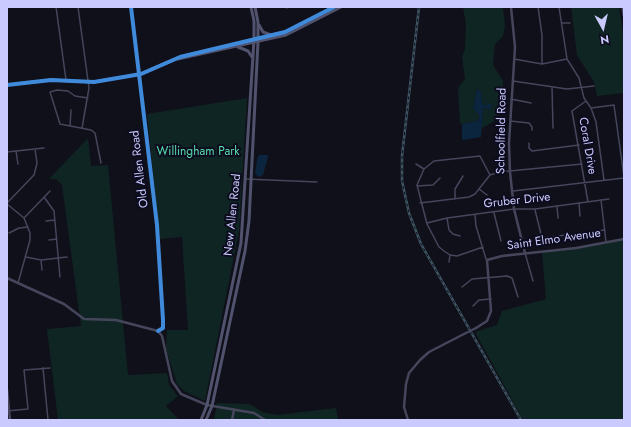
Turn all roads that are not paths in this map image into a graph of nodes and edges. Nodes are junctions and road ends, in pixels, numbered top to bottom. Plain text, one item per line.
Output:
1 (56, 7) edge
2 (78, 7) edge
3 (130, 7) edge
4 (251, 7) edge
5 (255, 7) edge
6 (341, 7) edge
7 (511, 7) edge
8 (538, 7) edge
9 (559, 7) edge
10 (623, 7) edge
11 (336, 8) edge
12 (624, 15) edge
13 (258, 22) junction
14 (562, 23) junction
15 (570, 23) dead end
16 (254, 28) junction
17 (272, 36) junction
18 (258, 40) junction
19 (265, 40) junction
20 (254, 41) junction
21 (245, 42) junction
22 (236, 46) junction
23 (258, 50) junction
24 (178, 59) junction
25 (252, 59) junction
26 (514, 59) junction
27 (567, 59) junction
28 (542, 64) junction
29 (139, 75) junction
30 (66, 81) junction
31 (512, 81) junction
32 (87, 83) junction
33 (7, 84) edge
34 (594, 86) dead end
35 (552, 87) junction
36 (581, 87) junction
37 (88, 98) junction
38 (512, 99) junction
39 (586, 101) junction
40 (531, 103) dead end
41 (591, 108) junction
42 (71, 110) dead end
43 (510, 121) junction
44 (70, 126) junction
45 (82, 128) junction
46 (553, 128) dead end
47 (532, 130) dead end
48 (528, 143) dead end
49 (579, 145) junction
50 (44, 148) dead end
51 (35, 149) junction
52 (16, 151) junction
53 (7, 152) edge
54 (101, 163) dead end
55 (18, 164) dead end
56 (416, 164) dead end
57 (582, 164) junction
58 (424, 169) junction
59 (510, 172) junction
60 (490, 175) junction
61 (463, 176) dead end
62 (440, 178) dead end
63 (624, 178) edge
64 (246, 179) junction
65 (251, 180) junction
66 (604, 180) junction
67 (317, 182) dead end
68 (584, 183) junction
69 (417, 186) junction
70 (479, 189) junction
71 (50, 191) dead end
72 (511, 191) junction
73 (487, 195) dead end
74 (44, 197) junction
75 (455, 199) junction
76 (609, 199) dead end
77 (601, 200) junction
78 (588, 202) junction
79 (7, 203) edge
80 (579, 203) junction
81 (420, 204) junction
82 (557, 206) junction
83 (514, 209) junction
84 (535, 209) junction
85 (494, 213) junction
86 (475, 215) junction
87 (580, 216) dead end
88 (24, 218) junction
89 (447, 218) junction
90 (558, 218) dead end
91 (55, 220) junction
92 (46, 221) dead end
93 (427, 224) junction
94 (28, 227) junction
95 (604, 230) junction
96 (9, 233) dead end
97 (460, 236) dead end
98 (57, 239) junction
99 (624, 239) edge
100 (49, 240) dead end
101 (501, 241) dead end
102 (606, 242) junction
103 (483, 247) junction
104 (525, 253) junction
105 (450, 255) junction
106 (26, 257) junction
107 (67, 257) dead end
108 (59, 258) junction
109 (41, 260) junction
110 (486, 260) junction
111 (449, 262) dead end
112 (42, 270) dead end
113 (60, 277) dead end
114 (7, 278) edge
115 (489, 278) junction
116 (533, 281) dead end
117 (18, 283) junction
118 (462, 287) dead end
119 (518, 297) dead end
120 (491, 299) junction
121 (473, 306) dead end
122 (163, 328) junction
123 (223, 329) junction
124 (158, 331) junction
125 (162, 336) junction
126 (226, 337) junction
127 (43, 368) junction
128 (50, 368) dead end
129 (7, 389) edge
130 (207, 405) junction
131 (212, 406) junction
132 (234, 410) junction
133 (8, 411) edge
134 (10, 420) edge
135 (48, 420) edge
136 (201, 420) edge
137 (206, 420) edge
138 (232, 420) edge
139 (265, 420) edge
140 (408, 420) edge

1 - 30 street
2 - 32 street
3 - 29 street, Old Allen Road
4 - 16 main road, New Allen Road
5 - 13 main road, New Allen Road
6 - 11 main road
7 - 26 street, Schoolfield Road
8 - 28 street
9 - 14 street
10 - 12 main road
11 - 17 main road
11 - 19 main road
13 - 17 main road
13 - 18 main road, New Allen Road
14 - 15 street
14 - 27 street
16 - 20 main road, New Allen Road
16 - 21 main road
17 - 18 main road
18 - 19 main road
18 - 20 main road
18 - 23 main road, New Allen Road
19 - 23 main road
20 - 21 main road
20 - 22 main road
20 - 25 main road, New Allen Road
21 - 24 main road
22 - 24 main road
22 - 25 main road
23 - 65 main road, New Allen Road
24 - 29 main road
25 - 64 main road, New Allen Road
26 - 28 street
26 - 31 street, Schoolfield Road
27 - 28 street
27 - 36 street
29 - 32 main road
29 - 122 street, Old Allen Road
30 - 32 main road
30 - 33 main road
31 - 35 street
31 - 38 street, Schoolfield Road
32 - 37 street
34 - 36 street
35 - 36 street
35 - 46 street
36 - 39 street
37 - 44 street
37 - 45 street
38 - 40 street
38 - 43 street, Schoolfield Road
39 - 41 street
39 - 49 street, Coral Drive
41 - 63 street, Coral Drive
41 - 66 street
42 - 44 street
43 - 47 street
43 - 59 street, Schoolfield Road
44 - 45 street
45 - 54 street
48 - 49 street
49 - 57 street, Coral Drive
50 - 51 street
51 - 52 street
51 - 79 street
52 - 53 street
52 - 55 street
56 - 58 street
57 - 59 street
57 - 68 street, Coral Drive
58 - 60 street
58 - 69 street
59 - 60 street
59 - 72 street, Schoolfield Road
60 - 70 street
61 - 75 street
62 - 69 street
63 - 66 street
64 - 65 street
64 - 123 main road, New Allen Road
65 - 67 street
65 - 126 main road, New Allen Road
66 - 68 street
68 - 72 street
68 - 78 street, Coral Drive
69 - 81 street
70 - 73 street
70 - 75 street
71 - 74 street
72 - 83 street, Schoolfield Road
74 - 88 street
74 - 91 street
75 - 81 street
76 - 77 street, Gruber Drive
77 - 78 street, Gruber Drive
77 - 95 street
78 - 80 street, Gruber Drive
79 - 88 street
80 - 82 street, Gruber Drive
80 - 87 street
81 - 93 street
82 - 84 street, Gruber Drive
82 - 90 street
83 - 84 street, Gruber Drive
83 - 85 street, Gruber Drive
83 - 104 street, Schoolfield Road
84 - 95 street
85 - 86 street, Gruber Drive
85 - 101 street
86 - 89 street, Gruber Drive
86 - 103 street
88 - 94 street
89 - 93 street, Gruber Drive
89 - 97 street
91 - 92 street
91 - 98 street
93 - 105 street
94 - 96 street
94 - 106 street
95 - 102 street
98 - 100 street
98 - 108 street
99 - 102 street, Saint Elmo Avenue
102 - 104 street, Saint Elmo Avenue
103 - 105 street
103 - 110 street
104 - 110 street, Saint Elmo Avenue
104 - 116 street
105 - 111 street
106 - 109 street
106 - 117 street
107 - 108 street
108 - 109 street
108 - 113 street
109 - 112 street
110 - 115 street
114 - 117 street
115 - 118 street
115 - 119 street
115 - 120 street
117 - 124 street
120 - 121 street
120 - 140 street, bridge
122 - 124 street
122 - 125 street, Old Allen Road
123 - 126 main road
123 - 130 main road, New Allen Road
124 - 125 street
125 - 130 street
126 - 131 main road, New Allen Road
127 - 128 street
127 - 133 street
127 - 135 street
129 - 133 street
130 - 131 street
130 - 136 main road, New Allen Road
131 - 132 street
131 - 137 main road, New Allen Road
132 - 138 street
132 - 139 street
133 - 134 street

